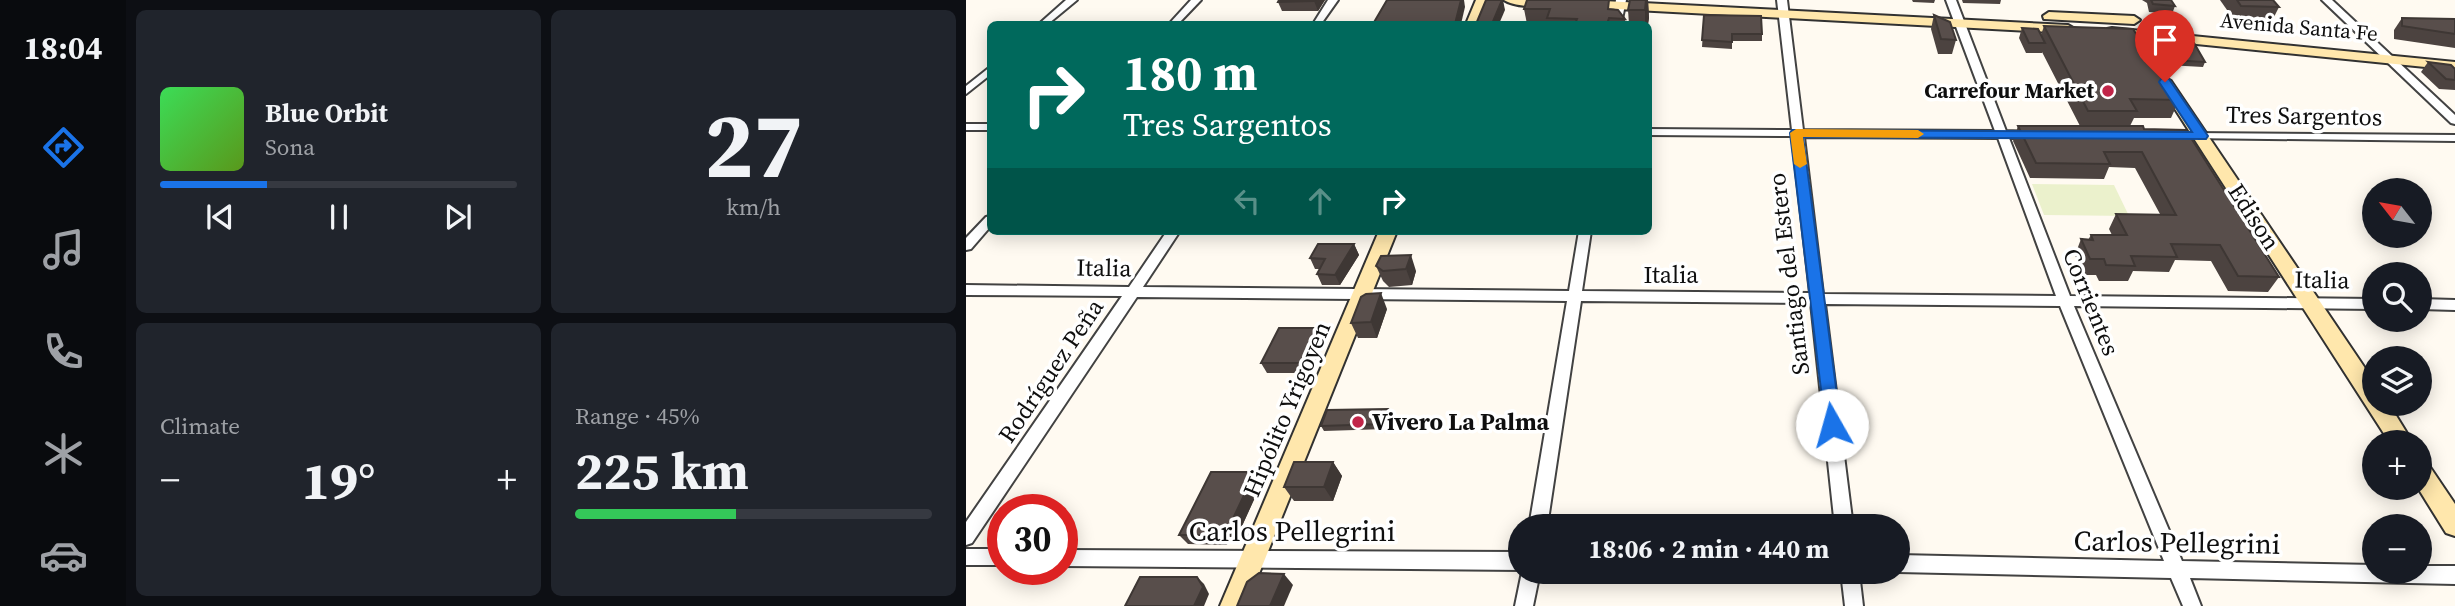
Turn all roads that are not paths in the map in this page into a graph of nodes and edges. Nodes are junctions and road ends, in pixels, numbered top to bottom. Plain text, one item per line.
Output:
1 (1072, 0) edge
2 (1196, 0) edge
3 (1333, 0) edge
4 (1482, 0) edge
5 (1510, 0) edge
6 (1708, 0) edge
7 (2113, 0) edge
8 (2327, 0) edge
9 (1621, 3) edge
10 (1782, 6) edge
11 (1955, 12) edge
12 (1047, 21) edge
13 (1176, 21) edge
14 (1319, 21) edge
15 (1473, 21) edge
16 (1618, 21) edge
17 (2129, 26) junction
18 (2370, 41) junction
19 (2455, 54) edge
20 (2385, 57) junction
21 (2455, 66) edge
22 (987, 73) edge
23 (966, 91) edge
24 (2455, 121) edge
25 (966, 127) edge
26 (987, 127) edge
27 (1652, 132) edge
28 (1796, 133) junction
29 (2002, 135) junction
30 (2043, 135) edge
31 (2178, 136) edge
32 (2201, 136) junction
33 (2455, 138) edge
34 (987, 223) edge
35 (1171, 235) edge
36 (1386, 235) edge
37 (1584, 235) edge
38 (966, 246) edge
39 (966, 290) edge
40 (1132, 291) junction
41 (1362, 296) junction
42 (1575, 297) junction
43 (1817, 299) junction
44 (2065, 300) junction
45 (2311, 303) junction
46 (2362, 304) edge
47 (2432, 304) edge
48 (2455, 304) edge
49 (2362, 381) edge
50 (2432, 490) edge
51 (1540, 514) edge
52 (1842, 514) edge
53 (2455, 525) edge
54 (966, 537) edge
55 (966, 557) edge
56 (987, 557) edge
57 (1078, 558) edge
58 (1252, 559) junction
59 (1508, 561) edge
60 (1910, 564) edge
61 (2177, 570) junction
62 (2455, 575) edge
63 (1529, 584) edge
64 (1851, 584) edge
65 (1233, 606) edge
66 (1524, 606) edge
67 (1854, 606) edge
68 (2192, 606) edge

1 - 12 street
2 - 13 street
3 - 14 street
4 - 15 main road
5 - 9 main road, Avenida Santa Fe
6 - 10 main road, Avenida Santa Fe
7 - 17 main road, Edison
8 - 18 street
9 - 10 main road, Avenida Santa Fe
9 - 16 street
10 - 11 main road, Avenida Santa Fe
10 - 28 street, Santiago del Estero
11 - 17 main road, Avenida Santa Fe
11 - 29 street, Corrientes
17 - 18 main road, Avenida Santa Fe
17 - 20 main road, Avenida Santa Fe
17 - 32 main road, Edison
18 - 19 main road, Avenida Santa Fe
18 - 20 street
20 - 21 main road, Avenida Santa Fe
20 - 24 street
22 - 23 street
25 - 26 street
27 - 28 street
28 - 29 street
28 - 43 street, Santiago del Estero
29 - 30 street
29 - 44 street, Corrientes
31 - 32 street, Tres Sargentos
32 - 33 street, Tres Sargentos
32 - 45 main road, Edison
34 - 38 street
35 - 40 street, Rodríguez Peña
36 - 41 main road, Hipólito Yrigoyen
37 - 42 street
39 - 40 street, Italia
40 - 41 street, Italia
40 - 54 street, Rodríguez Peña
41 - 42 street, Italia
41 - 58 main road, Hipólito Yrigoyen
42 - 43 street, Italia
42 - 51 street
43 - 44 street, Italia
43 - 52 street, Santiago del Estero
44 - 45 street, Italia
44 - 61 street, Corrientes
45 - 46 street, Italia
45 - 49 main road, Edison
47 - 48 street
50 - 53 main road
55 - 56 street
57 - 58 street, Carlos Pellegrini
58 - 59 street, Carlos Pellegrini
58 - 65 main road, Hipólito Yrigoyen
60 - 61 street, Carlos Pellegrini
61 - 62 street, Carlos Pellegrini
61 - 68 street, Corrientes
63 - 66 street
64 - 67 street

